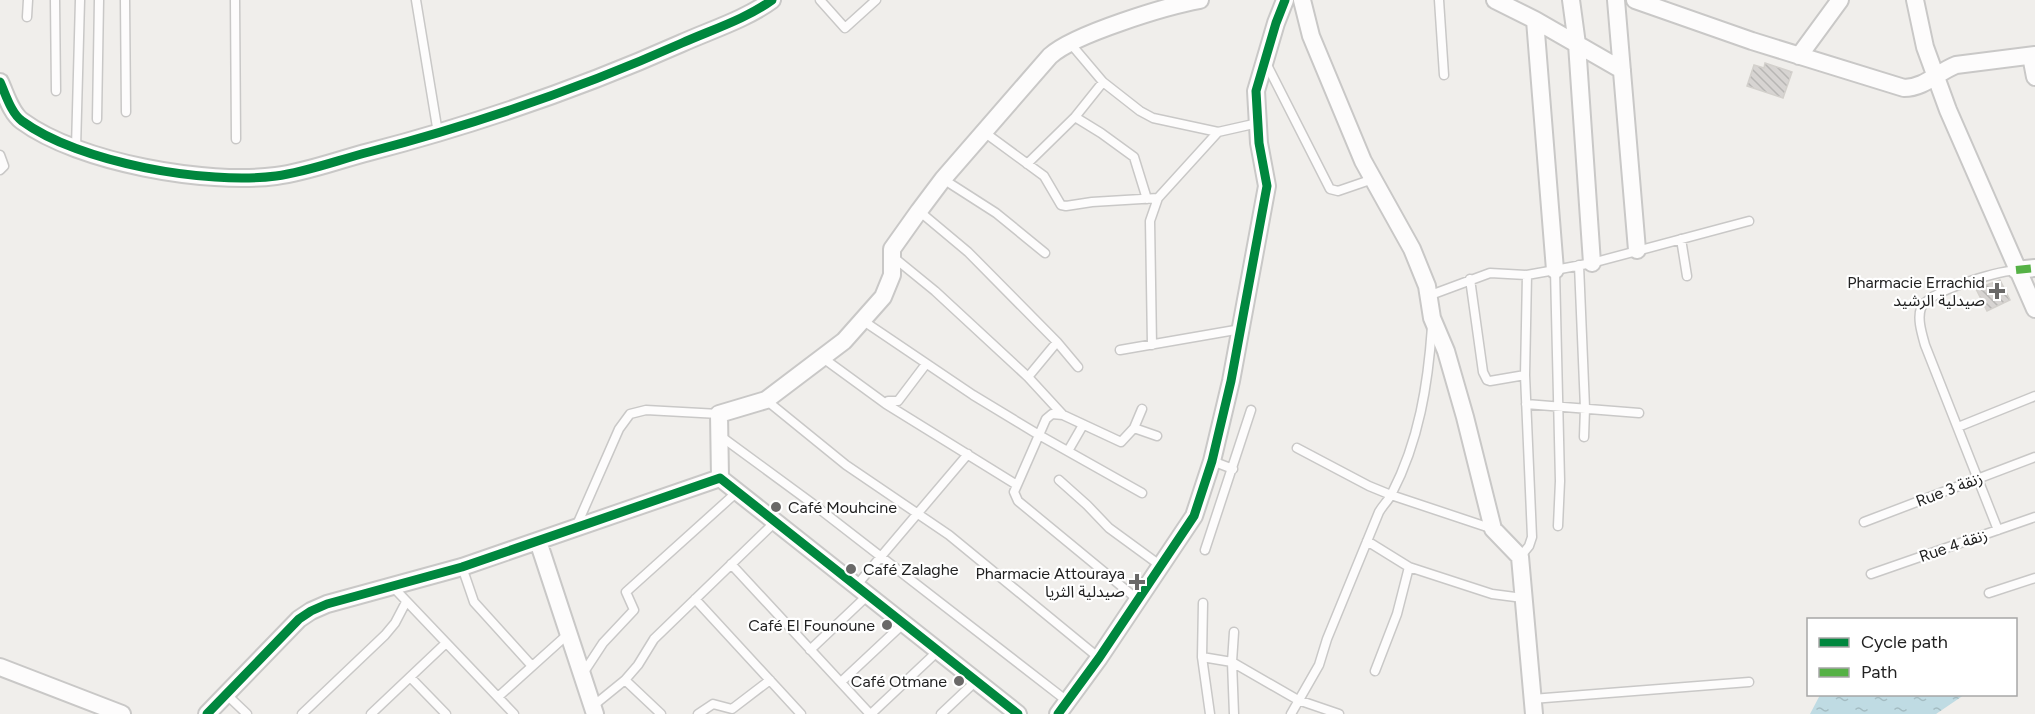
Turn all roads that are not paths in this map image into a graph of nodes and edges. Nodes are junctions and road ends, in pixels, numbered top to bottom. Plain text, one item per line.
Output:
1 (28, 0) edge
2 (55, 0) edge
3 (80, 0) edge
4 (99, 0) edge
5 (125, 0) edge
6 (235, 0) edge
7 (416, 0) edge
8 (772, 0) edge
9 (820, 0) edge
10 (876, 0) edge
11 (1200, 0) edge
12 (1285, 0) edge
13 (1302, 0) edge
14 (1439, 0) edge
15 (1495, 0) edge
16 (1571, 0) edge
17 (1616, 0) edge
18 (1636, 0) edge
19 (1840, 0) edge
20 (1915, 0) edge
21 (1669, 5) edge
22 (27, 17) dead end
23 (1535, 20) junction
24 (1070, 44) junction
25 (1577, 44) junction
26 (1799, 56) junction
27 (2033, 56) edge
28 (1265, 62) junction
29 (1622, 70) junction
30 (1444, 75) dead end
31 (1935, 75) junction
32 (2035, 77) edge
33 (0, 82) edge
34 (1103, 82) junction
35 (56, 91) dead end
36 (126, 112) dead end
37 (1076, 117) junction
38 (97, 119) dead end
39 (1258, 123) junction
40 (984, 132) junction
41 (1218, 132) junction
42 (438, 133) junction
43 (236, 139) dead end
44 (76, 148) junction
45 (0, 155) edge
46 (1027, 164) junction
47 (0, 170) edge
48 (944, 179) junction
49 (1373, 179) junction
50 (1158, 198) junction
51 (1147, 199) junction
52 (919, 211) junction
53 (1749, 221) dead end
54 (1681, 239) junction
55 (1637, 250) junction
56 (1045, 253) dead end
57 (892, 256) junction
58 (1585, 264) junction
59 (2035, 268) edge
60 (1556, 270) junction
61 (2016, 270) junction
62 (1527, 275) junction
63 (1686, 276) dead end
64 (1470, 279) junction
65 (1428, 296) junction
66 (2035, 309) edge
67 (1432, 318) junction
68 (862, 320) junction
69 (1241, 329) junction
70 (1057, 342) junction
71 (1152, 345) junction
72 (1120, 350) dead end
73 (823, 358) junction
74 (926, 364) junction
75 (1078, 367) dead end
76 (1525, 375) junction
77 (1028, 377) junction
78 (2035, 396) edge
79 (766, 400) junction
80 (886, 404) junction
81 (1526, 404) junction
82 (1558, 407) junction
83 (1585, 408) junction
84 (1142, 409) dead end
85 (1251, 410) dead end
86 (1639, 412) dead end
87 (719, 414) junction
88 (1063, 415) junction
89 (1083, 425) junction
90 (1958, 427) junction
91 (1134, 428) junction
92 (719, 435) junction
93 (1039, 435) junction
94 (1157, 436) dead end
95 (1584, 437) dead end
96 (1298, 448) dead end
97 (1068, 451) junction
98 (968, 454) junction
99 (2035, 457) edge
100 (1212, 461) junction
101 (1233, 469) junction
102 (720, 478) junction
103 (1977, 478) junction
104 (1059, 480) dead end
105 (1017, 485) junction
106 (737, 492) junction
107 (1142, 493) dead end
108 (1391, 495) junction
109 (918, 513) junction
110 (2035, 518) edge
111 (775, 522) junction
112 (1864, 522) dead end
113 (1558, 526) dead end
114 (576, 528) junction
115 (1493, 529) junction
116 (1998, 530) junction
117 (538, 541) junction
118 (1367, 541) junction
119 (1206, 550) dead end
120 (882, 556) junction
121 (1520, 557) junction
122 (731, 564) junction
123 (1161, 566) junction
124 (462, 567) junction
125 (1409, 567) junction
126 (1871, 574) dead end
127 (2035, 578) edge
128 (393, 587) junction
129 (862, 590) junction
130 (1989, 593) dead end
131 (1523, 598) junction
132 (695, 599) junction
133 (1137, 599) junction
134 (406, 602) junction
135 (1203, 603) dead end
136 (904, 623) junction
137 (1234, 632) dead end
138 (568, 634) junction
139 (446, 643) junction
140 (810, 650) junction
141 (939, 650) junction
142 (1202, 657) junction
143 (1099, 658) junction
144 (1232, 662) junction
145 (532, 666) junction
146 (0, 667) edge
147 (1374, 670) dead end
148 (582, 675) junction
149 (410, 677) junction
150 (625, 680) junction
151 (771, 680) junction
152 (977, 680) junction
153 (841, 682) junction
154 (1749, 682) dead end
155 (227, 695) junction
156 (498, 697) junction
157 (1298, 700) junction
158 (1532, 706) edge
159 (1063, 707) edge
160 (593, 710) edge
161 (122, 714) edge
162 (207, 714) edge
163 (247, 714) edge
164 (302, 714) edge
165 (372, 714) edge
166 (446, 714) edge
167 (514, 714) edge
168 (661, 714) edge
169 (698, 714) edge
170 (801, 714) edge
171 (871, 714) edge
172 (941, 714) edge
173 (1018, 714) edge
174 (1210, 714) edge
175 (1234, 714) edge
176 (1291, 714) edge
177 (1339, 714) edge

1 - 22 lane
2 - 35 lane
3 - 44 lane
4 - 38 lane
5 - 36 lane
6 - 43 lane
7 - 42 lane
8 - 42 street
9 - 10 lane
11 - 24 street
12 - 28 street
13 - 49 street
14 - 30 lane
15 - 23 street
16 - 25 street
17 - 29 street
18 - 21 street
19 - 26 street
20 - 31 street
21 - 26 street
23 - 25 street
23 - 60 street
24 - 34 lane
24 - 40 street
25 - 29 street
25 - 58 street
26 - 31 street
27 - 31 street
27 - 32 street
28 - 39 street
28 - 49 lane
29 - 55 street
31 - 61 street
33 - 44 street
34 - 37 lane
34 - 41 lane
37 - 46 lane
37 - 51 lane
39 - 41 lane
39 - 69 street
40 - 46 lane
40 - 48 street
41 - 50 lane
42 - 44 street
45 - 47 lane
46 - 51 lane
48 - 52 street
48 - 56 lane
49 - 65 street
50 - 51 lane
50 - 71 lane
52 - 57 street
52 - 70 lane
53 - 54 lane
54 - 55 lane
54 - 63 lane
55 - 58 lane
57 - 68 street
57 - 77 lane
58 - 60 lane
58 - 83 lane
59 - 61 street
60 - 62 lane
60 - 82 lane
61 - 66 street
61 - 90 lane
62 - 64 lane
62 - 76 lane
64 - 65 lane
64 - 76 lane
65 - 67 street
67 - 108 lane
67 - 115 street
68 - 73 street
68 - 74 lane
69 - 71 lane
69 - 100 street
70 - 75 lane
70 - 77 lane
71 - 72 lane
73 - 79 street
73 - 80 lane
74 - 80 lane
74 - 93 lane
76 - 81 lane
77 - 88 lane
78 - 90 lane
79 - 87 street
79 - 109 lane
80 - 98 lane
81 - 82 lane
81 - 121 lane
82 - 83 lane
82 - 113 lane
83 - 86 lane
83 - 95 lane
84 - 91 lane
85 - 101 lane
87 - 92 street
87 - 114 lane
88 - 89 lane
88 - 93 lane
89 - 91 lane
89 - 97 lane
90 - 103 lane
91 - 94 lane
92 - 102 street
92 - 120 lane
93 - 97 lane
93 - 105 lane
96 - 108 lane
97 - 107 lane
98 - 105 lane
98 - 109 lane
99 - 103 lane, Rue 3 زنقة
100 - 101 lane
100 - 123 street
101 - 119 lane
102 - 106 street
102 - 114 street
103 - 112 lane, Rue 3 زنقة
103 - 116 lane
104 - 123 lane
105 - 133 lane
106 - 111 street
106 - 148 lane
108 - 115 lane
108 - 118 lane
109 - 120 lane
109 - 143 lane
110 - 116 lane, Rue 4 زنقة
111 - 122 lane
111 - 129 street
114 - 117 street
115 - 121 street
116 - 126 lane, Rue 4 زنقة
117 - 124 street
117 - 138 street
118 - 125 lane
118 - 157 lane
120 - 129 lane
120 - 159 lane
121 - 131 street
122 - 132 lane
122 - 140 lane
123 - 133 street
124 - 128 street
124 - 145 lane
125 - 131 lane
125 - 147 lane
127 - 130 lane
128 - 134 lane
128 - 155 street
129 - 136 street
129 - 140 lane
131 - 158 street
132 - 150 lane
132 - 151 lane
133 - 143 street
134 - 139 lane
134 - 164 lane
135 - 142 lane
136 - 141 street
136 - 153 lane
137 - 144 lane
138 - 145 lane
138 - 148 street
139 - 149 lane
139 - 156 lane
140 - 153 lane
141 - 152 street
141 - 171 lane
142 - 144 lane
142 - 174 lane
143 - 159 street
144 - 157 lane
144 - 175 lane
145 - 156 lane
146 - 161 street
148 - 160 street
149 - 165 lane
149 - 166 lane
150 - 160 lane
150 - 168 lane
151 - 169 lane
151 - 170 lane
152 - 172 lane
152 - 173 street
153 - 171 lane
154 - 158 lane
155 - 162 street
155 - 163 lane
156 - 167 lane
157 - 176 lane
157 - 177 lane

